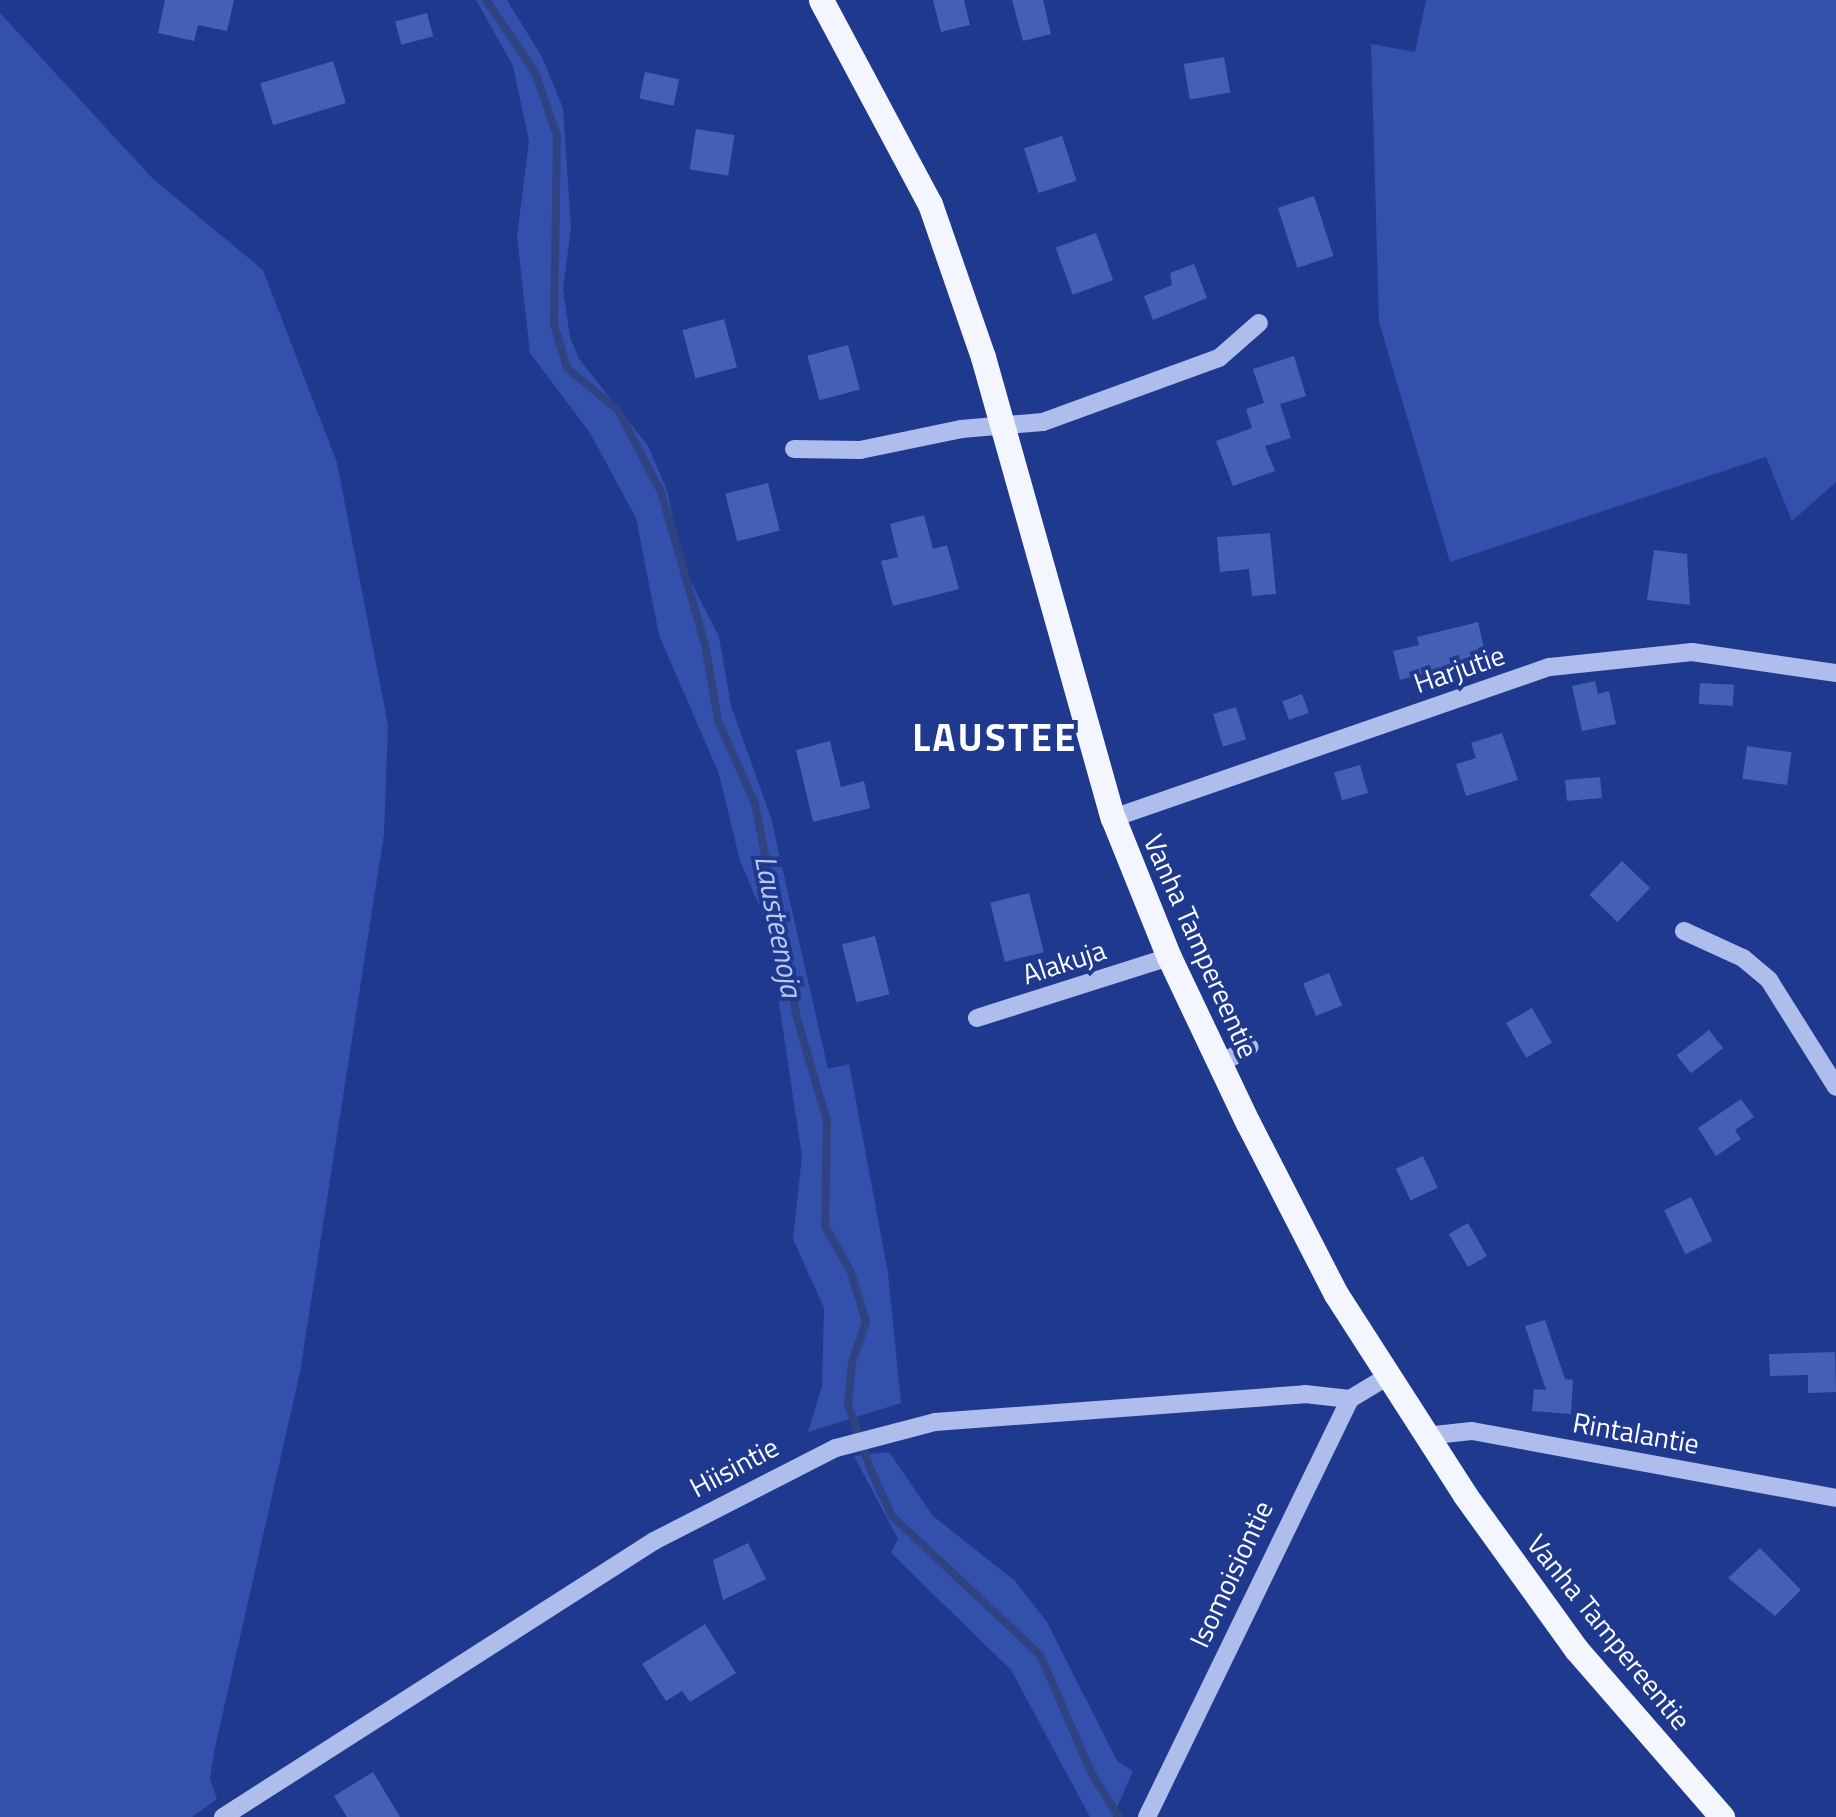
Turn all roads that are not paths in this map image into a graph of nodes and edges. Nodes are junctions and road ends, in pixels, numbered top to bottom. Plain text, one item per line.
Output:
1 (821, 0) edge
2 (1259, 323) dead end
3 (1004, 428) junction
4 (794, 449) dead end
5 (1836, 673) edge
6 (1113, 818) junction
7 (1684, 931) dead end
8 (1169, 958) junction
9 (977, 1018) dead end
10 (1250, 1047) dead end
11 (1220, 1064) junction
12 (1836, 1087) edge
13 (1390, 1375) junction
14 (1350, 1399) junction
15 (1425, 1436) junction
16 (1836, 1498) edge
17 (223, 1817) edge
18 (1147, 1817) edge
19 (1722, 1817) edge

1 - 3 main road, Vanha Tampereentie
2 - 3 street
3 - 4 street
3 - 6 main road, Vanha Tampereentie
5 - 6 street, Harjutie
6 - 8 main road, Vanha Tampereentie
7 - 12 street
8 - 9 street, Alakuja
8 - 11 main road, Vanha Tampereentie
10 - 11 street
11 - 13 main road, Vanha Tampereentie
13 - 14 street
13 - 15 main road, Vanha Tampereentie
14 - 17 street, Hiisintie
14 - 18 street, Isomoisiontie
15 - 16 street, Rintalantie
15 - 19 main road, Vanha Tampereentie

